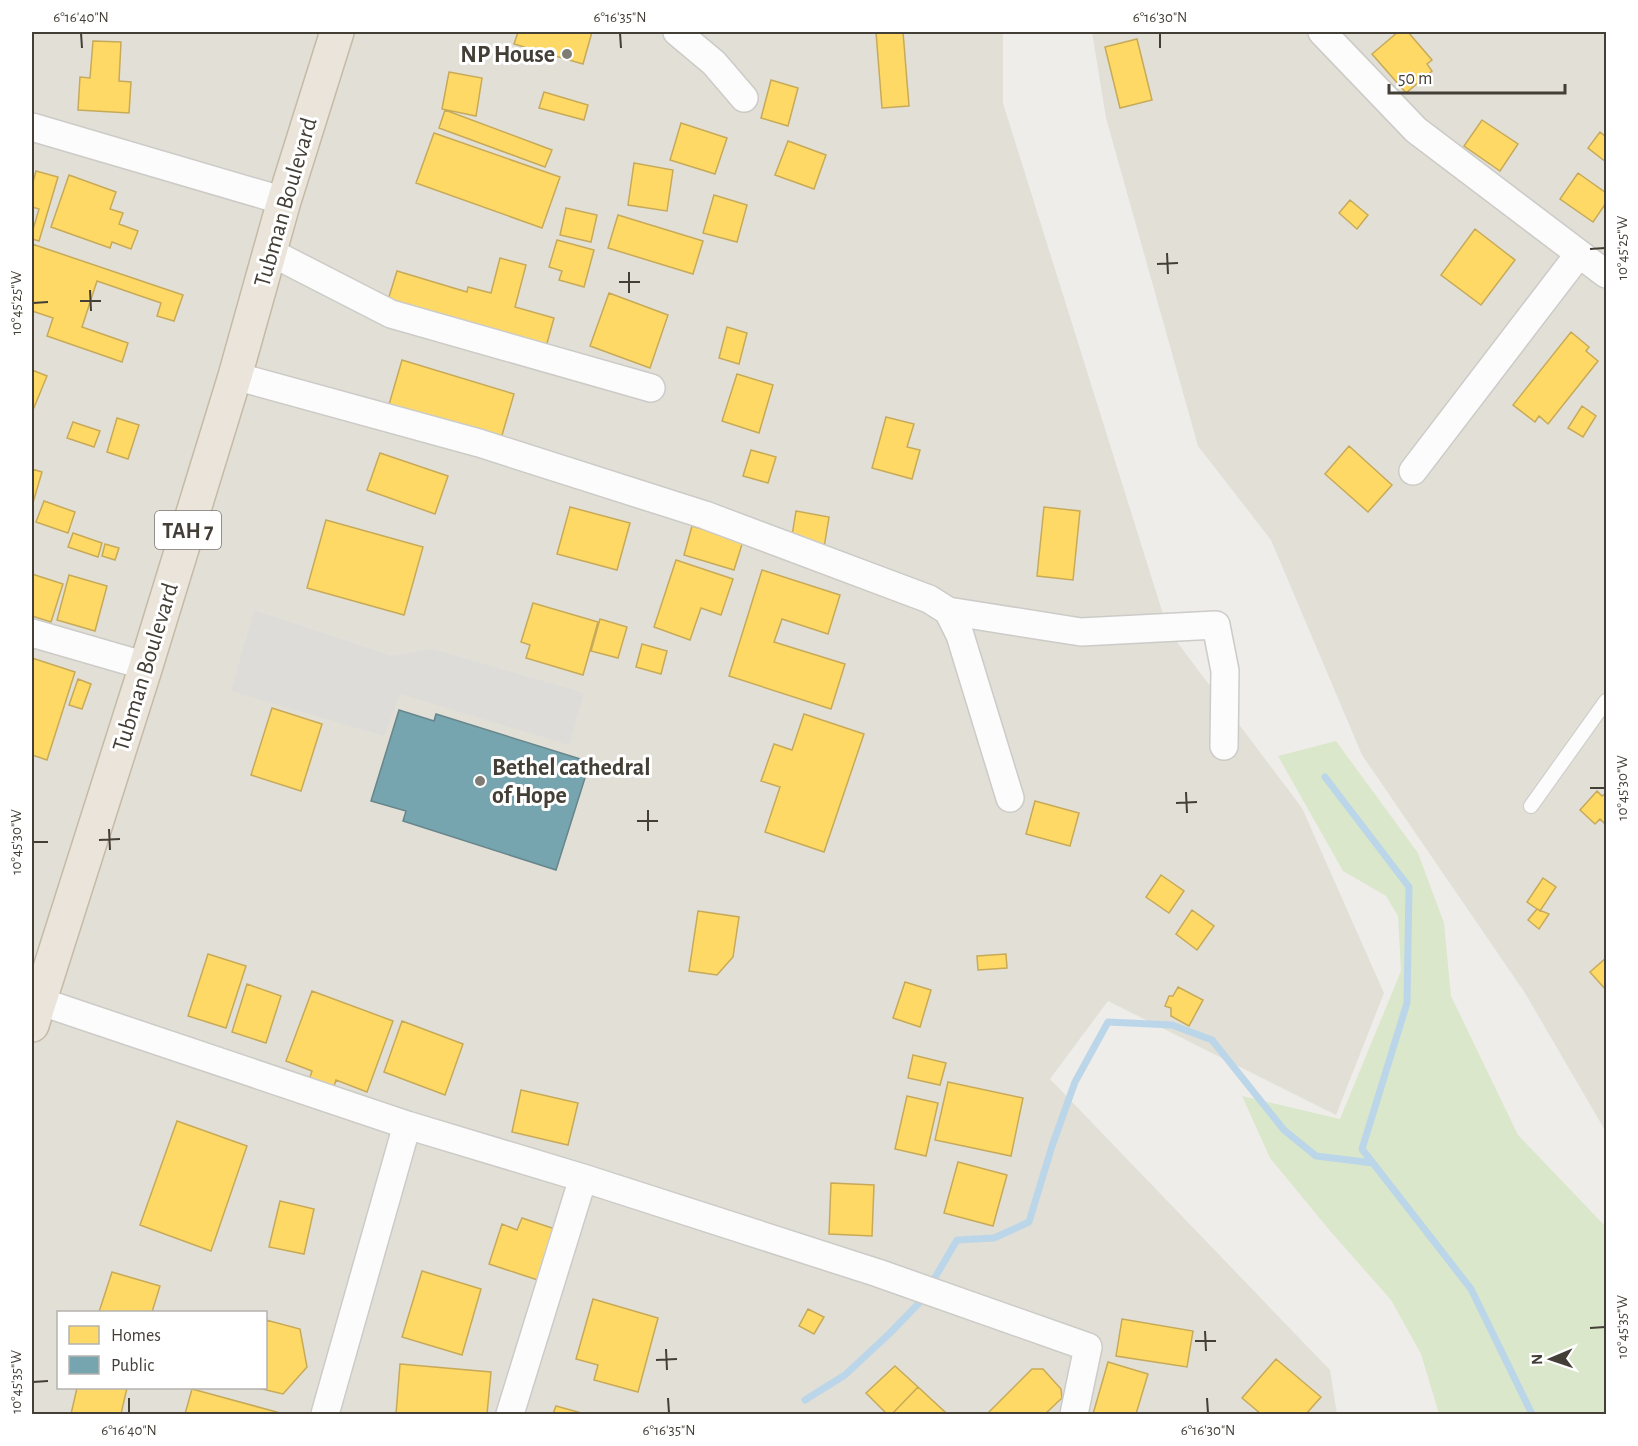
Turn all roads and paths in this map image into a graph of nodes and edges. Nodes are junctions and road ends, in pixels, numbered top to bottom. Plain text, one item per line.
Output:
1 (337, 32) edge
2 (677, 32) edge
3 (1322, 32) edge
4 (744, 98) dead end
5 (32, 127) edge
6 (284, 201) junction
7 (270, 252) junction
8 (1579, 254) junction
9 (1606, 274) edge
10 (235, 376) junction
11 (651, 388) dead end
12 (1413, 471) dead end
13 (948, 611) junction
14 (32, 633) edge
15 (146, 666) junction
16 (1606, 700) edge
17 (1224, 746) dead end
18 (1010, 798) dead end
19 (1531, 806) dead end
20 (35, 1013) edge
21 (407, 1125) junction
22 (584, 1178) junction
23 (325, 1414) edge
24 (510, 1414) edge
25 (1074, 1414) edge

1 - 6 highway, Tubman Boulevard / TAH 7
2 - 4 street
3 - 8 street
5 - 6 street
6 - 7 highway, Tubman Boulevard / TAH 7
7 - 10 highway, Tubman Boulevard / TAH 7
7 - 11 street
8 - 9 street
8 - 12 street
10 - 13 street
10 - 15 highway, Tubman Boulevard / TAH 7
13 - 17 street
13 - 18 street
14 - 15 street
15 - 20 highway, Tubman Boulevard / TAH 7
16 - 19 lane
20 - 21 street
21 - 22 street
21 - 23 street
22 - 24 street
22 - 25 street

